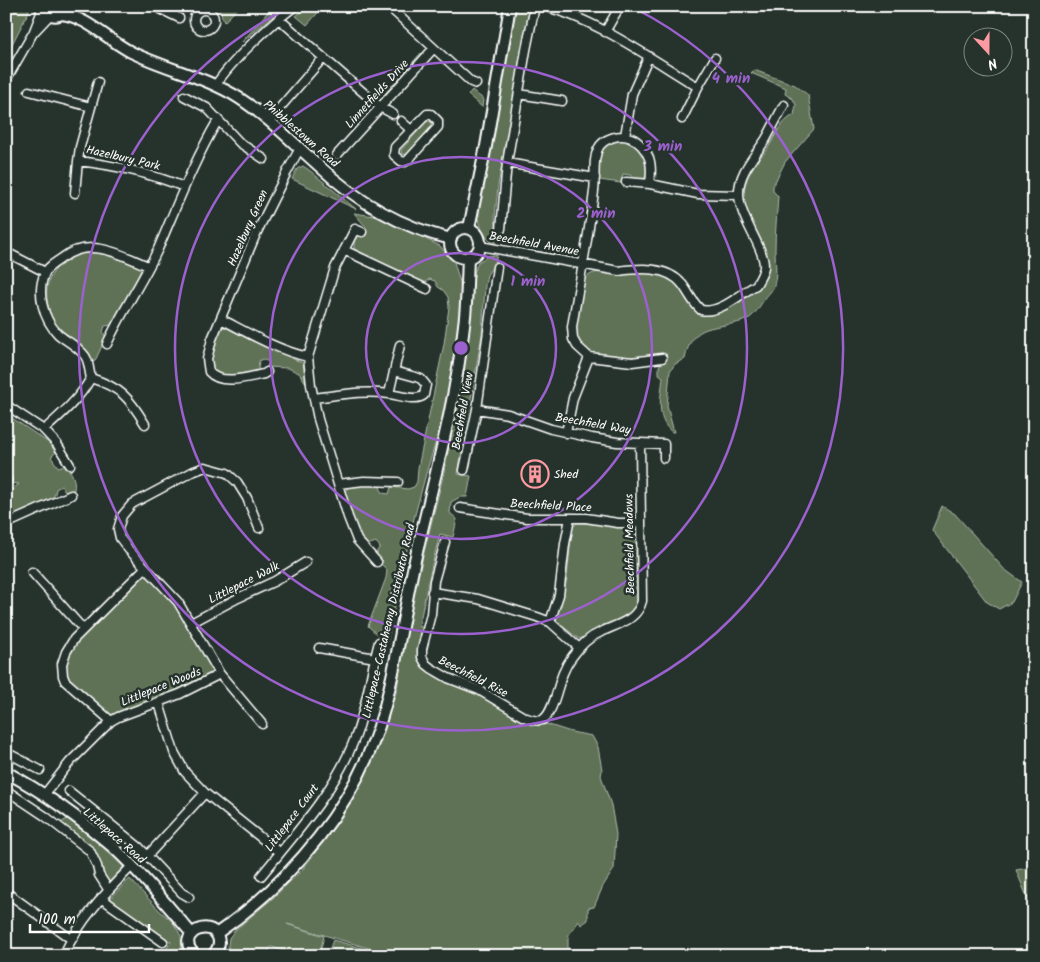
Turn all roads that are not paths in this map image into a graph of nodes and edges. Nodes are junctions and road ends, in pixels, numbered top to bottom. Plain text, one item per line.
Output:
1 (71, 6) edge
2 (154, 6) edge
3 (295, 6) edge
4 (388, 6) edge
5 (510, 6) edge
6 (534, 6) edge
7 (542, 6) edge
8 (620, 6) edge
9 (40, 7) edge
10 (61, 14) junction
11 (50, 15) junction
12 (179, 18) dead end
13 (280, 19) junction
14 (81, 20) junction
15 (605, 32) junction
16 (33, 33) junction
17 (434, 48) junction
18 (323, 58) junction
19 (648, 58) junction
20 (715, 58) dead end
21 (6, 80) edge
22 (98, 82) dead end
23 (476, 84) dead end
24 (215, 86) junction
25 (698, 87) junction
26 (29, 91) dead end
27 (519, 94) junction
28 (184, 96) dead end
29 (562, 101) dead end
30 (784, 105) dead end
31 (91, 107) junction
32 (380, 107) junction
33 (278, 110) dead end
34 (392, 114) dead end
35 (682, 119) dead end
36 (218, 120) junction
37 (401, 121) dead end
38 (411, 130) junction
39 (625, 136) junction
40 (300, 148) junction
41 (337, 155) dead end
42 (264, 159) dead end
43 (78, 161) junction
44 (507, 163) junction
45 (595, 178) junction
46 (626, 182) dead end
47 (650, 184) junction
48 (184, 187) junction
49 (75, 193) dead end
50 (738, 195) junction
51 (469, 228) junction
52 (501, 229) dead end
53 (362, 232) dead end
54 (451, 239) junction
55 (480, 246) junction
56 (344, 250) junction
57 (6, 252) edge
58 (468, 258) junction
59 (583, 264) junction
60 (148, 266) junction
61 (497, 267) dead end
62 (45, 272) junction
63 (427, 288) dead end
64 (221, 319) junction
65 (107, 344) dead end
66 (400, 345) dead end
67 (308, 357) junction
68 (589, 357) junction
69 (662, 358) dead end
70 (394, 371) junction
71 (268, 372) dead end
72 (91, 378) junction
73 (389, 394) junction
74 (314, 398) junction
75 (6, 404) edge
76 (477, 409) junction
77 (145, 424) dead end
78 (44, 430) junction
79 (566, 433) junction
80 (640, 443) junction
81 (664, 458) dead end
82 (70, 465) dead end
83 (464, 470) dead end
84 (398, 482) dead end
85 (338, 484) junction
86 (71, 495) dead end
87 (460, 508) dead end
88 (570, 518) junction
89 (641, 523) junction
90 (6, 524) edge
91 (259, 528) dead end
92 (445, 542) dead end
93 (306, 562) dead end
94 (377, 562) dead end
95 (145, 568) junction
96 (32, 572) dead end
97 (432, 592) junction
98 (550, 622) junction
99 (191, 623) junction
100 (83, 629) junction
101 (379, 642) dead end
102 (319, 648) dead end
103 (579, 648) junction
104 (375, 658) junction
105 (220, 674) junction
106 (159, 703) junction
107 (543, 719) joint
108 (111, 721) junction
109 (262, 724) dead end
110 (6, 752) edge
111 (40, 770) dead end
112 (6, 772) edge
113 (6, 790) edge
114 (69, 791) dead end
115 (205, 793) junction
116 (44, 795) junction
117 (280, 853) junction
118 (148, 855) junction
119 (132, 866) junction
120 (261, 876) dead end
121 (108, 889) junction
122 (6, 892) edge
123 (189, 897) dead end
124 (100, 898) junction
125 (192, 934) junction
126 (216, 934) junction
127 (71, 940) junction
128 (163, 942) dead end
129 (63, 956) edge
130 (196, 956) edge
131 (212, 956) edge

1 - 10 street
1 - 14 street, Phibblestown Road
2 - 12 street
3 - 13 street
4 - 17 street
5 - 51 street
6 - 27 street
7 - 15 street
8 - 15 street
9 - 11 street
9 - 16 street
10 - 11 street
10 - 14 street, Phibblestown Road
11 - 16 street
13 - 18 street
13 - 24 street
14 - 24 street, Phibblestown Road
15 - 19 street
16 - 21 street
17 - 23 street
17 - 32 street, Linnetfields Drive
18 - 32 street
18 - 33 street
19 - 25 street
19 - 39 street
20 - 25 street
22 - 31 street, Hazelbury Park
24 - 40 street, Phibblestown Road
25 - 35 street
26 - 31 street
27 - 29 street
27 - 44 street
28 - 36 street
30 - 50 street
31 - 43 street, Hazelbury Park
32 - 34 street
32 - 41 street, Linnetfields Drive
36 - 42 street
36 - 48 street
37 - 38 street
38 - 38 street
39 - 45 street
39 - 47 street
40 - 54 street, Phibblestown Road
40 - 64 street, Hazelbury Green
43 - 48 street, Hazelbury Park
43 - 49 street
44 - 45 street
44 - 52 street
45 - 59 street
46 - 47 street
47 - 50 street
48 - 60 street
50 - 59 street, Beechfield Avenue
51 - 54 street
51 - 55 street
53 - 56 street
54 - 58 street
55 - 58 street
55 - 59 street, Beechfield Avenue
56 - 63 street
56 - 67 street
57 - 62 street
58 - 126 street, Littlepace-Castaheany Distributor Road
59 - 68 street
60 - 62 street
60 - 65 street
61 - 76 street, Beechfield View
62 - 72 street
64 - 67 street
64 - 71 street, Hazelbury Green
66 - 70 street
67 - 74 street
68 - 69 street
68 - 79 street
70 - 73 street
70 - 73 street
72 - 77 street
72 - 78 street
73 - 74 street
74 - 85 street
75 - 78 street
76 - 79 street, Beechfield Way
76 - 83 street, Beechfield View
78 - 82 street
79 - 80 street, Beechfield Way
80 - 81 street, Beechfield Way
80 - 89 street, Beechfield Meadows
84 - 85 street
85 - 94 street
86 - 90 street
87 - 88 street, Beechfield Place
88 - 89 street, Beechfield Place
88 - 98 street
89 - 103 street, Beechfield Meadows
91 - 95 street
92 - 97 street, Beechfield Rise
93 - 99 street, Littlepace Walk
95 - 99 street, Littlepace Woods
95 - 100 street, Littlepace Woods
96 - 100 street
97 - 98 street
97 - 107 street, Beechfield Rise
98 - 103 street
99 - 105 street, Littlepace Woods
100 - 108 street, Littlepace Woods
101 - 104 street, Littlepace Court
102 - 104 street
103 - 107 street, Beechfield Meadows
104 - 117 street, Littlepace Court
105 - 106 street, Littlepace Woods
105 - 109 street, Littlepace Woods
106 - 108 street, Littlepace Woods
106 - 115 street
108 - 116 street, Littlepace Woods
110 - 111 street
112 - 116 street, Littlepace Road
113 - 121 street
114 - 118 street
115 - 117 street
115 - 118 street
116 - 119 street, Littlepace Road
117 - 120 street, Littlepace Court
118 - 123 street
119 - 121 street
119 - 125 street, Littlepace Road
121 - 124 street
122 - 127 street
124 - 127 street
124 - 128 street
125 - 126 street
125 - 130 street
126 - 131 street
127 - 129 street

